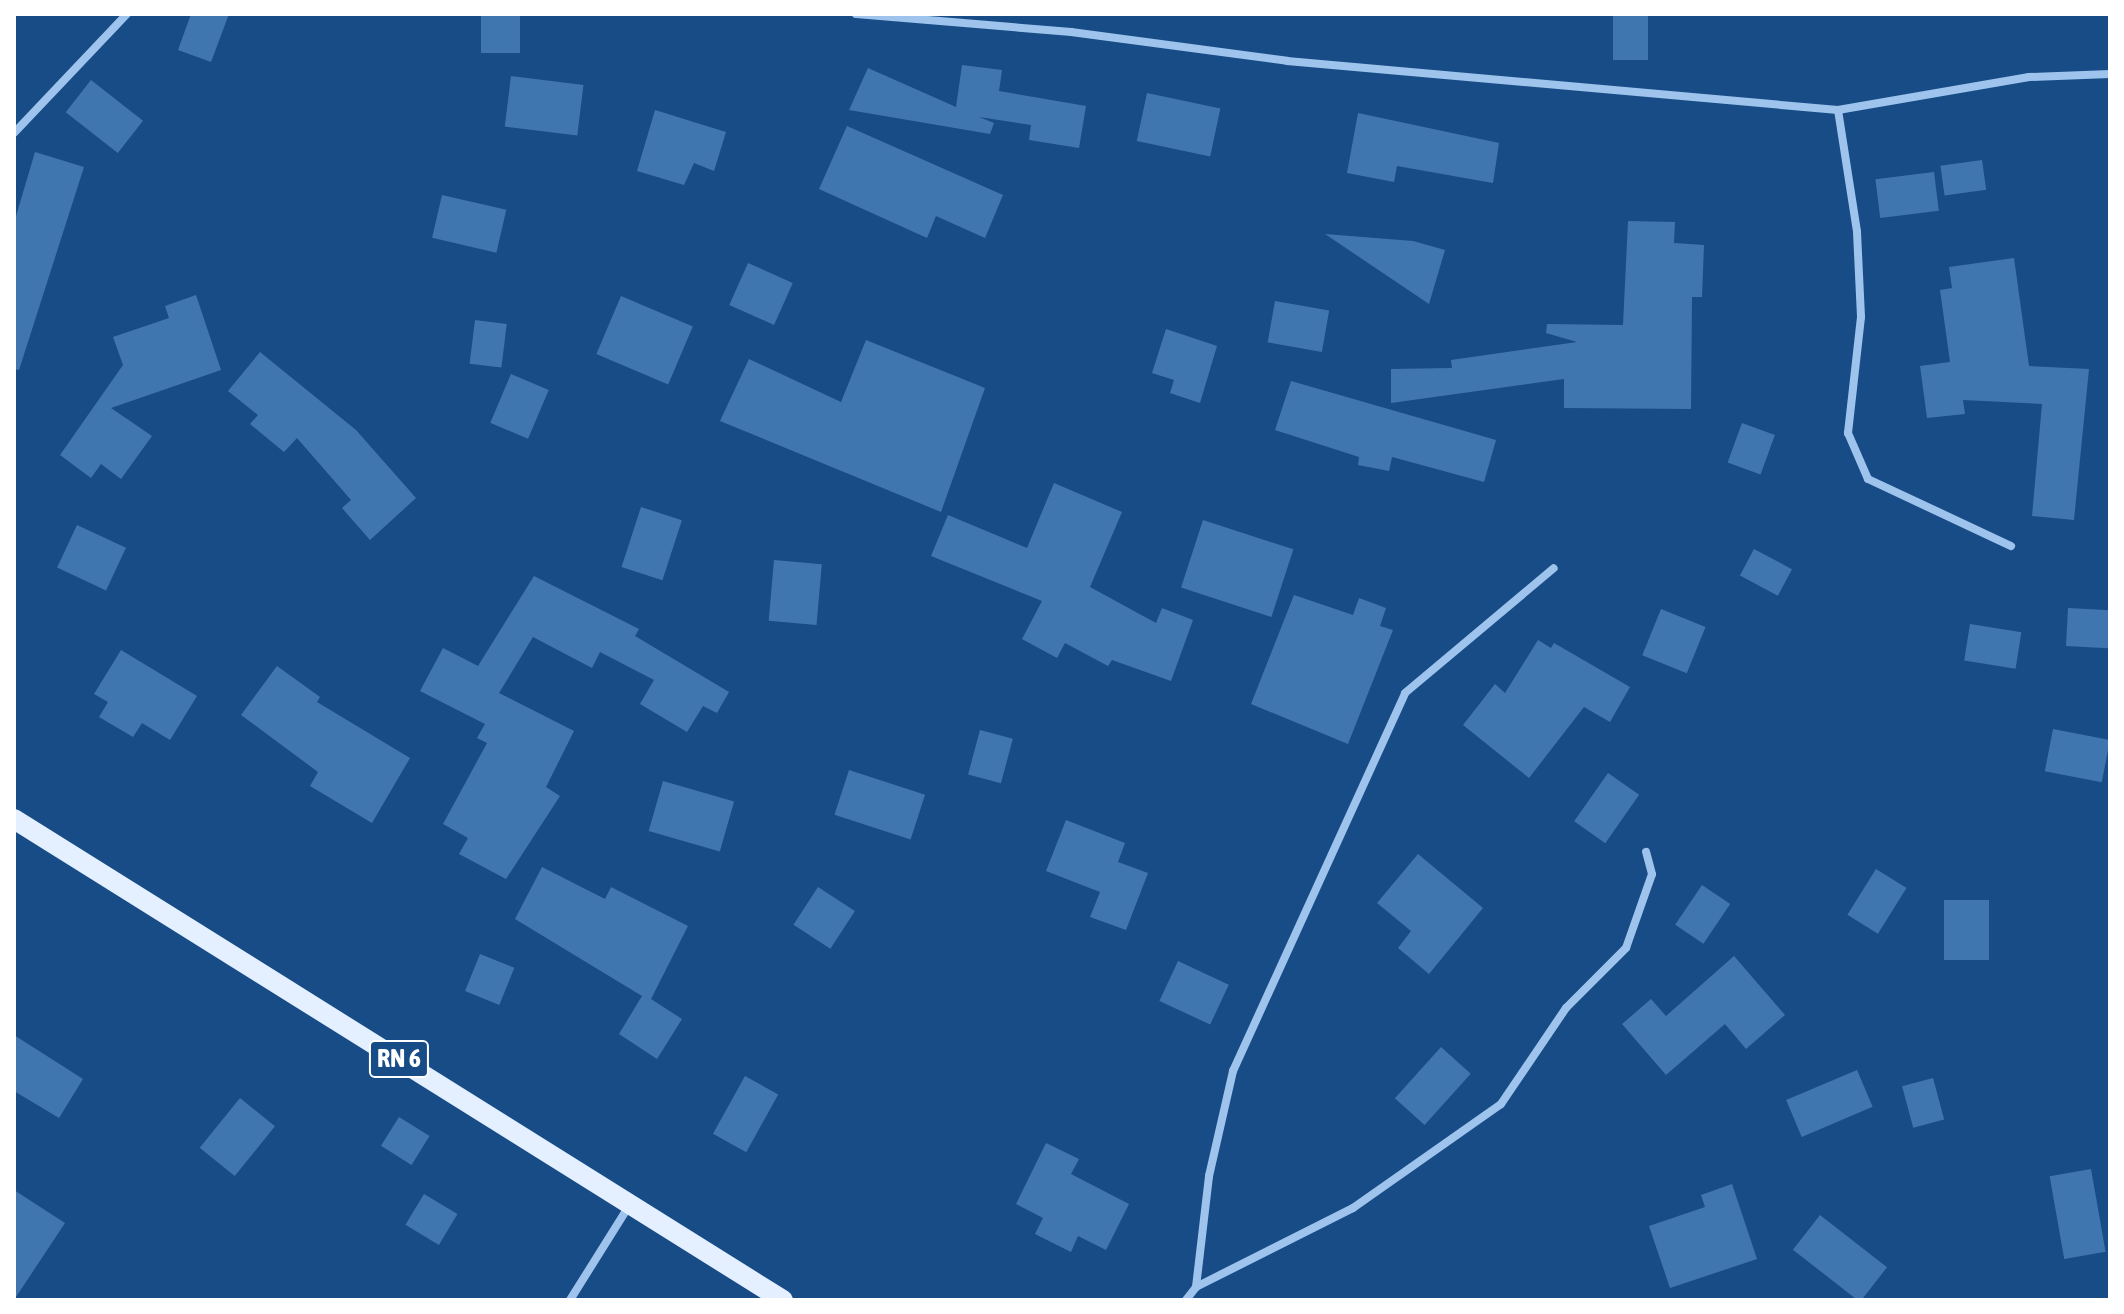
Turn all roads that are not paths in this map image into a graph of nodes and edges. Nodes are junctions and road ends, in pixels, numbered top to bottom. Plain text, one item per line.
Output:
1 (127, 14) edge
2 (856, 14) edge
3 (2110, 74) edge
4 (1838, 110) junction
5 (14, 133) edge
6 (2011, 546) dead end
7 (1554, 568) dead end
8 (14, 819) edge
9 (1646, 852) dead end
10 (631, 1203) junction
11 (1196, 1287) junction
12 (570, 1300) edge
13 (783, 1300) edge
14 (1186, 1300) edge

1 - 5 street
2 - 4 street
3 - 4 street
4 - 6 street
7 - 11 street
8 - 10 main road, RN 6
9 - 11 street
10 - 12 street
10 - 13 main road, RN 6
11 - 14 street

